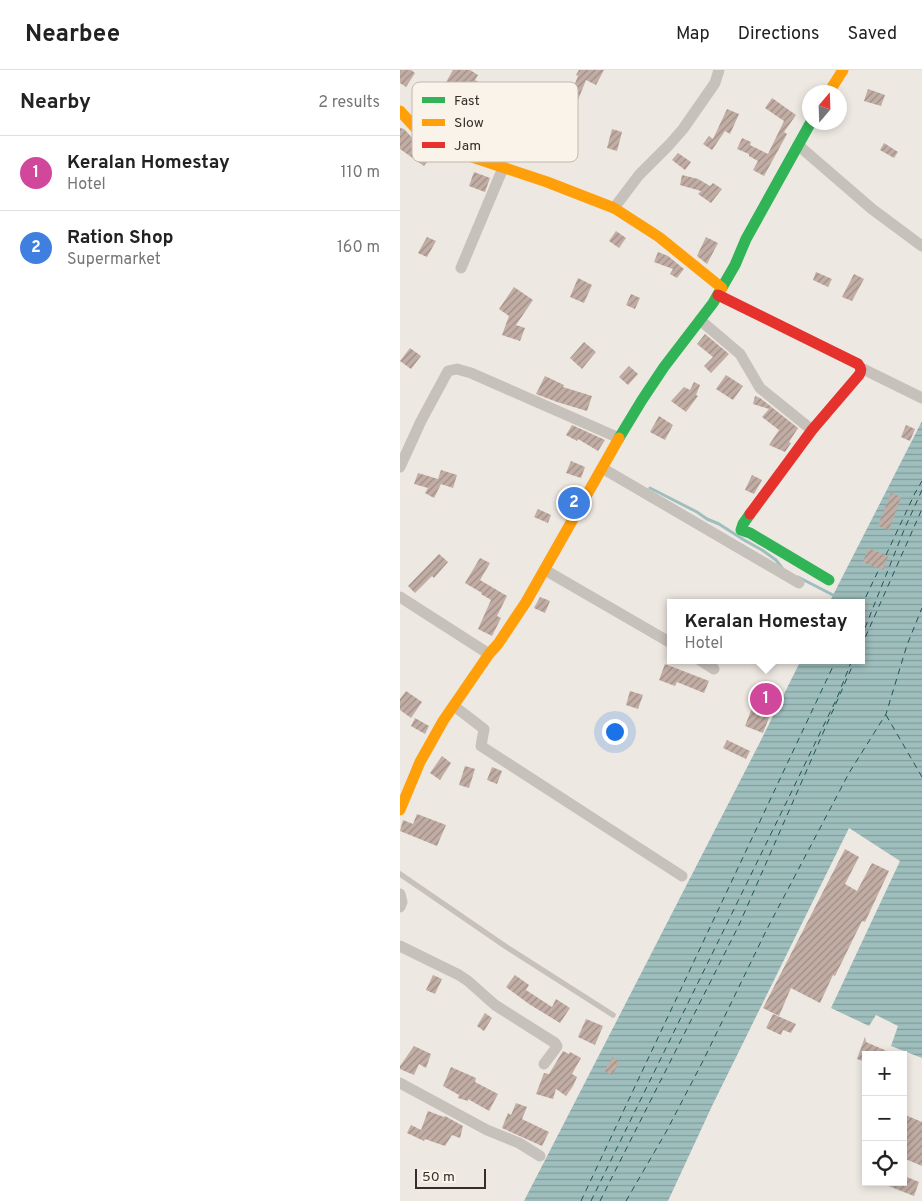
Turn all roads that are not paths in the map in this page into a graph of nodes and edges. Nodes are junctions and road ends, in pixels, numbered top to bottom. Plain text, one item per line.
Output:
1 (719, 70) edge
2 (843, 70) edge
3 (833, 85) edge
4 (400, 110) edge
5 (412, 124) edge
6 (806, 130) edge
7 (798, 145) junction
8 (485, 162) edge
9 (503, 168) junction
10 (614, 208) junction
11 (922, 246) edge
12 (461, 268) dead end
13 (720, 291) junction
14 (700, 320) junction
15 (861, 368) junction
16 (922, 398) edge
17 (812, 430) junction
18 (619, 438) junction
19 (400, 467) edge
20 (602, 468) junction
21 (545, 570) junction
22 (829, 580) dead end
23 (799, 583) dead end
24 (400, 596) edge
25 (667, 641) edge
26 (489, 654) junction
27 (706, 664) edge
28 (714, 669) dead end
29 (454, 706) junction
30 (400, 810) edge
31 (400, 874) edge
32 (682, 876) dead end
33 (400, 894) edge
34 (400, 907) edge
35 (400, 946) edge
36 (613, 1016) dead end
37 (544, 1064) dead end
38 (400, 1083) edge
39 (540, 1156) dead end

1 - 10 street
2 - 3 street
4 - 5 street
6 - 7 street
7 - 11 street
7 - 13 street
8 - 9 street
9 - 10 street
9 - 12 street
10 - 13 street
13 - 14 street
13 - 15 street
14 - 17 street
14 - 18 street
15 - 16 street
15 - 17 street
17 - 22 street
18 - 19 street
18 - 20 street
20 - 21 street
20 - 23 street
21 - 25 street
21 - 26 street
24 - 26 street
26 - 29 street
27 - 28 street
29 - 30 street
29 - 32 street
31 - 36 lane
33 - 34 street
35 - 37 street
38 - 39 street

